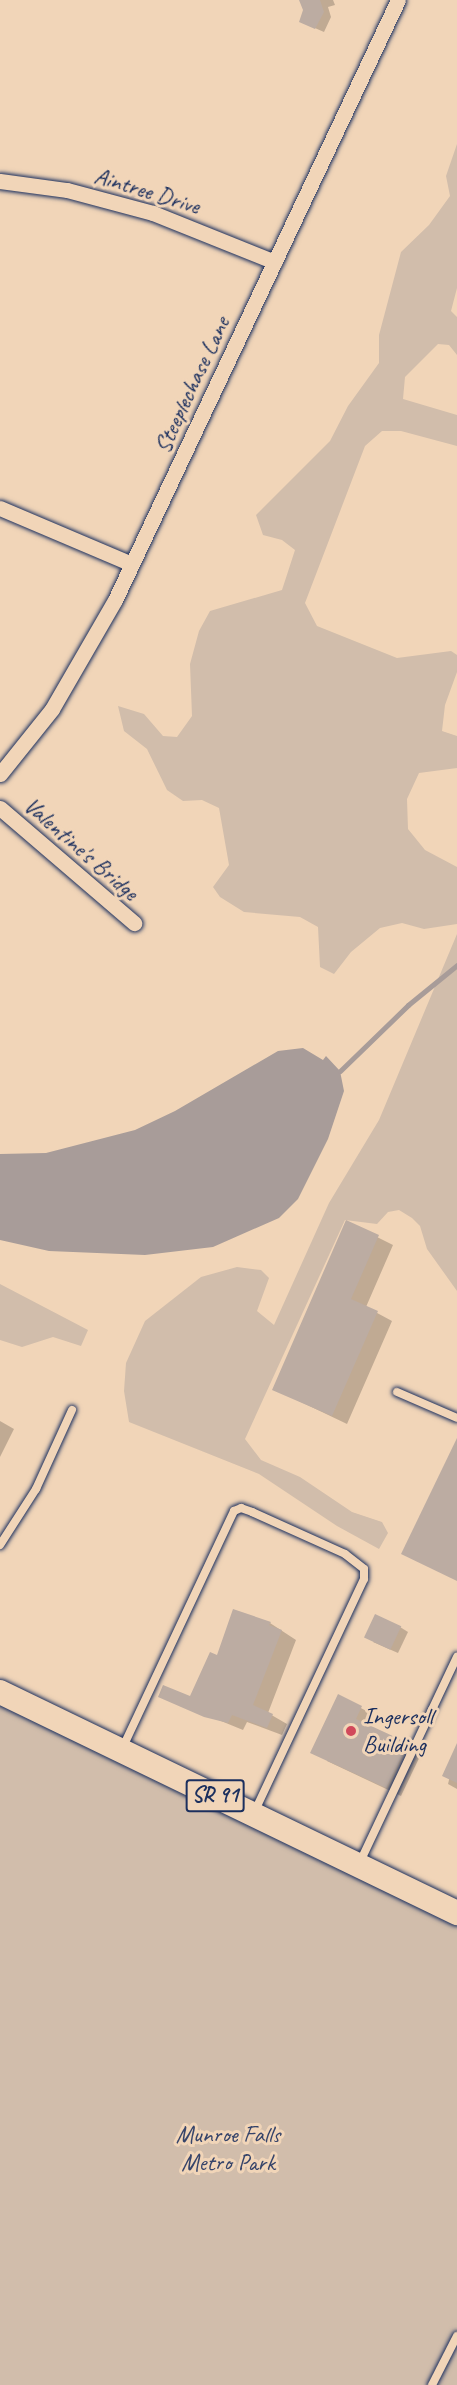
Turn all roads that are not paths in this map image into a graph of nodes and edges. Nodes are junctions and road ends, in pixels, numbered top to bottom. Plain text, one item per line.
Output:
1 (398, 0) edge
2 (0, 181) edge
3 (275, 262) junction
4 (0, 508) edge
5 (132, 564) junction
6 (0, 774) edge
7 (0, 808) edge
8 (134, 923) dead end
9 (397, 1392) dead end
10 (72, 1410) dead end
11 (457, 1418) edge
12 (0, 1545) edge
13 (457, 1657) edge
14 (0, 1692) edge
15 (122, 1750) junction
16 (253, 1814) junction
17 (358, 1866) junction
18 (457, 1913) edge
19 (457, 2336) edge
20 (432, 2385) edge

1 - 3 street, Steeplechase Lane
2 - 3 street, Aintree Drive
3 - 5 street, Steeplechase Lane
4 - 5 street
5 - 6 street, Steeplechase Lane
7 - 8 street, Valentine's Bridge
9 - 11 lane
10 - 12 lane
13 - 17 lane
14 - 15 main road, SR 91
15 - 16 main road, SR 91
15 - 16 lane
16 - 17 main road, SR 91
17 - 18 main road, SR 91
19 - 20 lane

